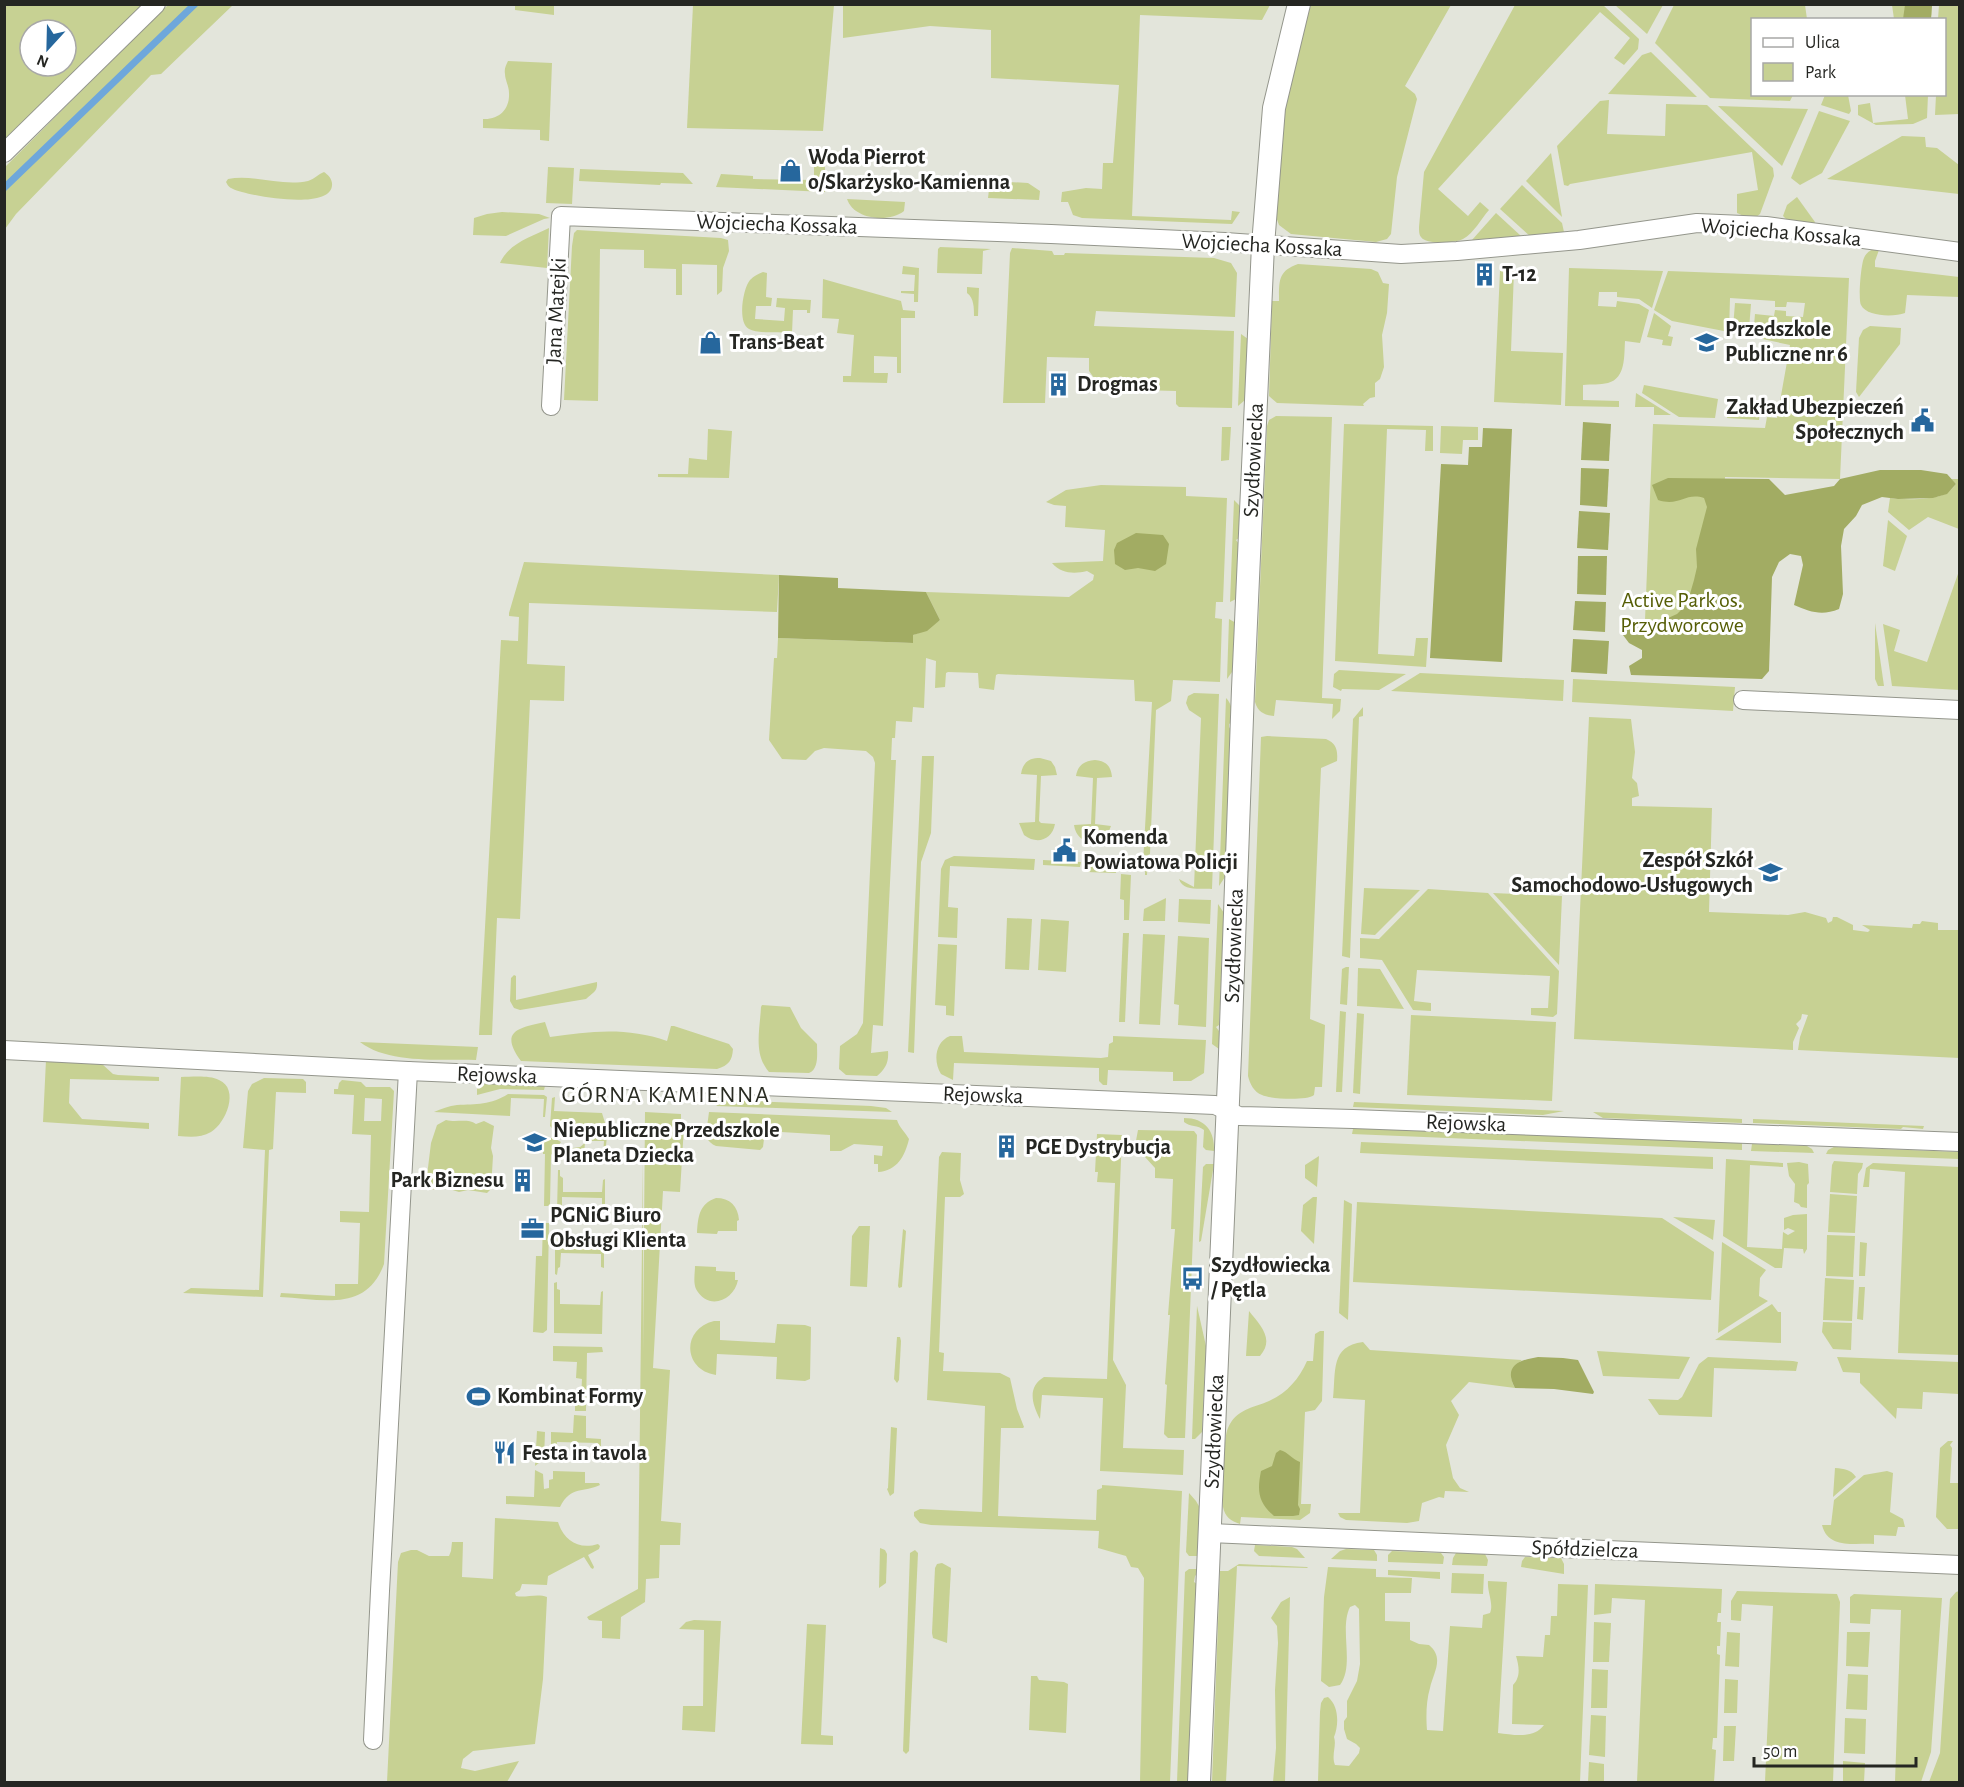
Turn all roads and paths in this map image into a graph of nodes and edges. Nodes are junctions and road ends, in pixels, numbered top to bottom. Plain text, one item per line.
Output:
1 (156, 4) edge
2 (1299, 4) edge
3 (4, 153) edge
4 (561, 216) joint
5 (1263, 245) junction
6 (1959, 252) edge
7 (551, 406) dead end
8 (1743, 700) dead end
9 (1959, 710) edge
10 (4, 1050) edge
11 (408, 1071) junction
12 (1228, 1110) junction
13 (1959, 1142) edge
14 (1210, 1533) junction
15 (1959, 1565) edge
16 (373, 1740) dead end
17 (1199, 1782) edge

1 - 3 street
2 - 5 street, Szydłowiecka
4 - 5 street, Wojciecha Kossaka
4 - 7 street, Jana Matejki
5 - 6 street, Wojciecha Kossaka
5 - 12 street, Szydłowiecka
8 - 9 street
10 - 11 street, Rejowska
11 - 12 street, Rejowska
11 - 16 street
12 - 13 street, Rejowska
12 - 14 street, Szydłowiecka
14 - 15 street, Spółdzielcza
14 - 17 street, Szydłowiecka

